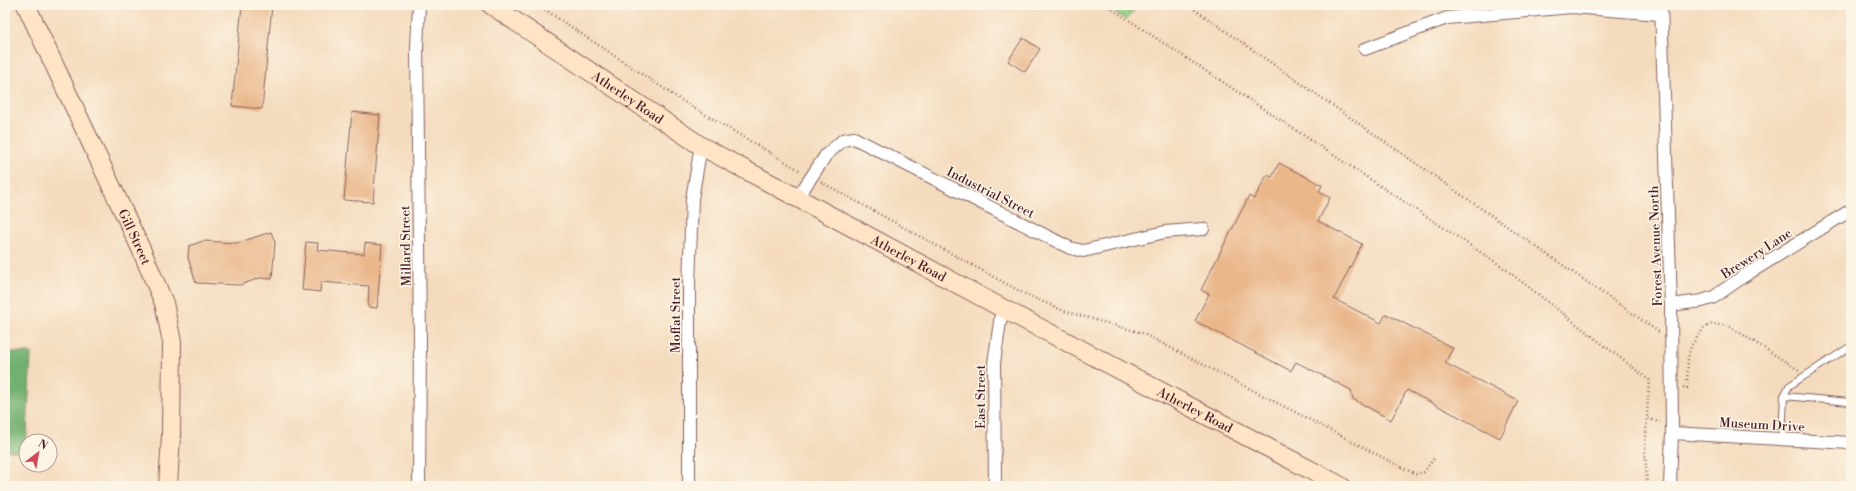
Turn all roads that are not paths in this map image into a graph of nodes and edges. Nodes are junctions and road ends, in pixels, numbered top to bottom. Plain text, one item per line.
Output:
1 (26, 5) edge
2 (419, 5) edge
3 (491, 5) edge
4 (1661, 9) edge
5 (1365, 49) dead end
6 (701, 146) junction
7 (798, 197) junction
8 (1851, 210) edge
9 (1203, 229) dead end
10 (1671, 305) junction
11 (1002, 308) junction
12 (1851, 346) edge
13 (1784, 396) junction
14 (1849, 402) dead end
15 (1672, 433) junction
16 (1782, 439) junction
17 (1851, 443) edge
18 (168, 486) edge
19 (420, 486) edge
20 (688, 486) edge
21 (995, 486) edge
22 (1341, 486) edge
23 (1670, 486) edge

1 - 18 main road, Gill Street
2 - 19 street, Millard Street
3 - 6 main road, Atherley Road
4 - 5 street
4 - 10 street, Forest Avenue North
6 - 7 main road, Atherley Road
6 - 20 street, Moffat Street
7 - 9 street, Industrial Street
7 - 11 main road, Atherley Road
8 - 10 street, Brewery Lane
10 - 15 street, Forest Avenue North
11 - 21 street, East Street
11 - 22 main road, Atherley Road
12 - 13 lane
13 - 14 lane
13 - 16 lane
15 - 16 street, Museum Drive
15 - 23 street, Forest Avenue North
16 - 17 street, Museum Drive

